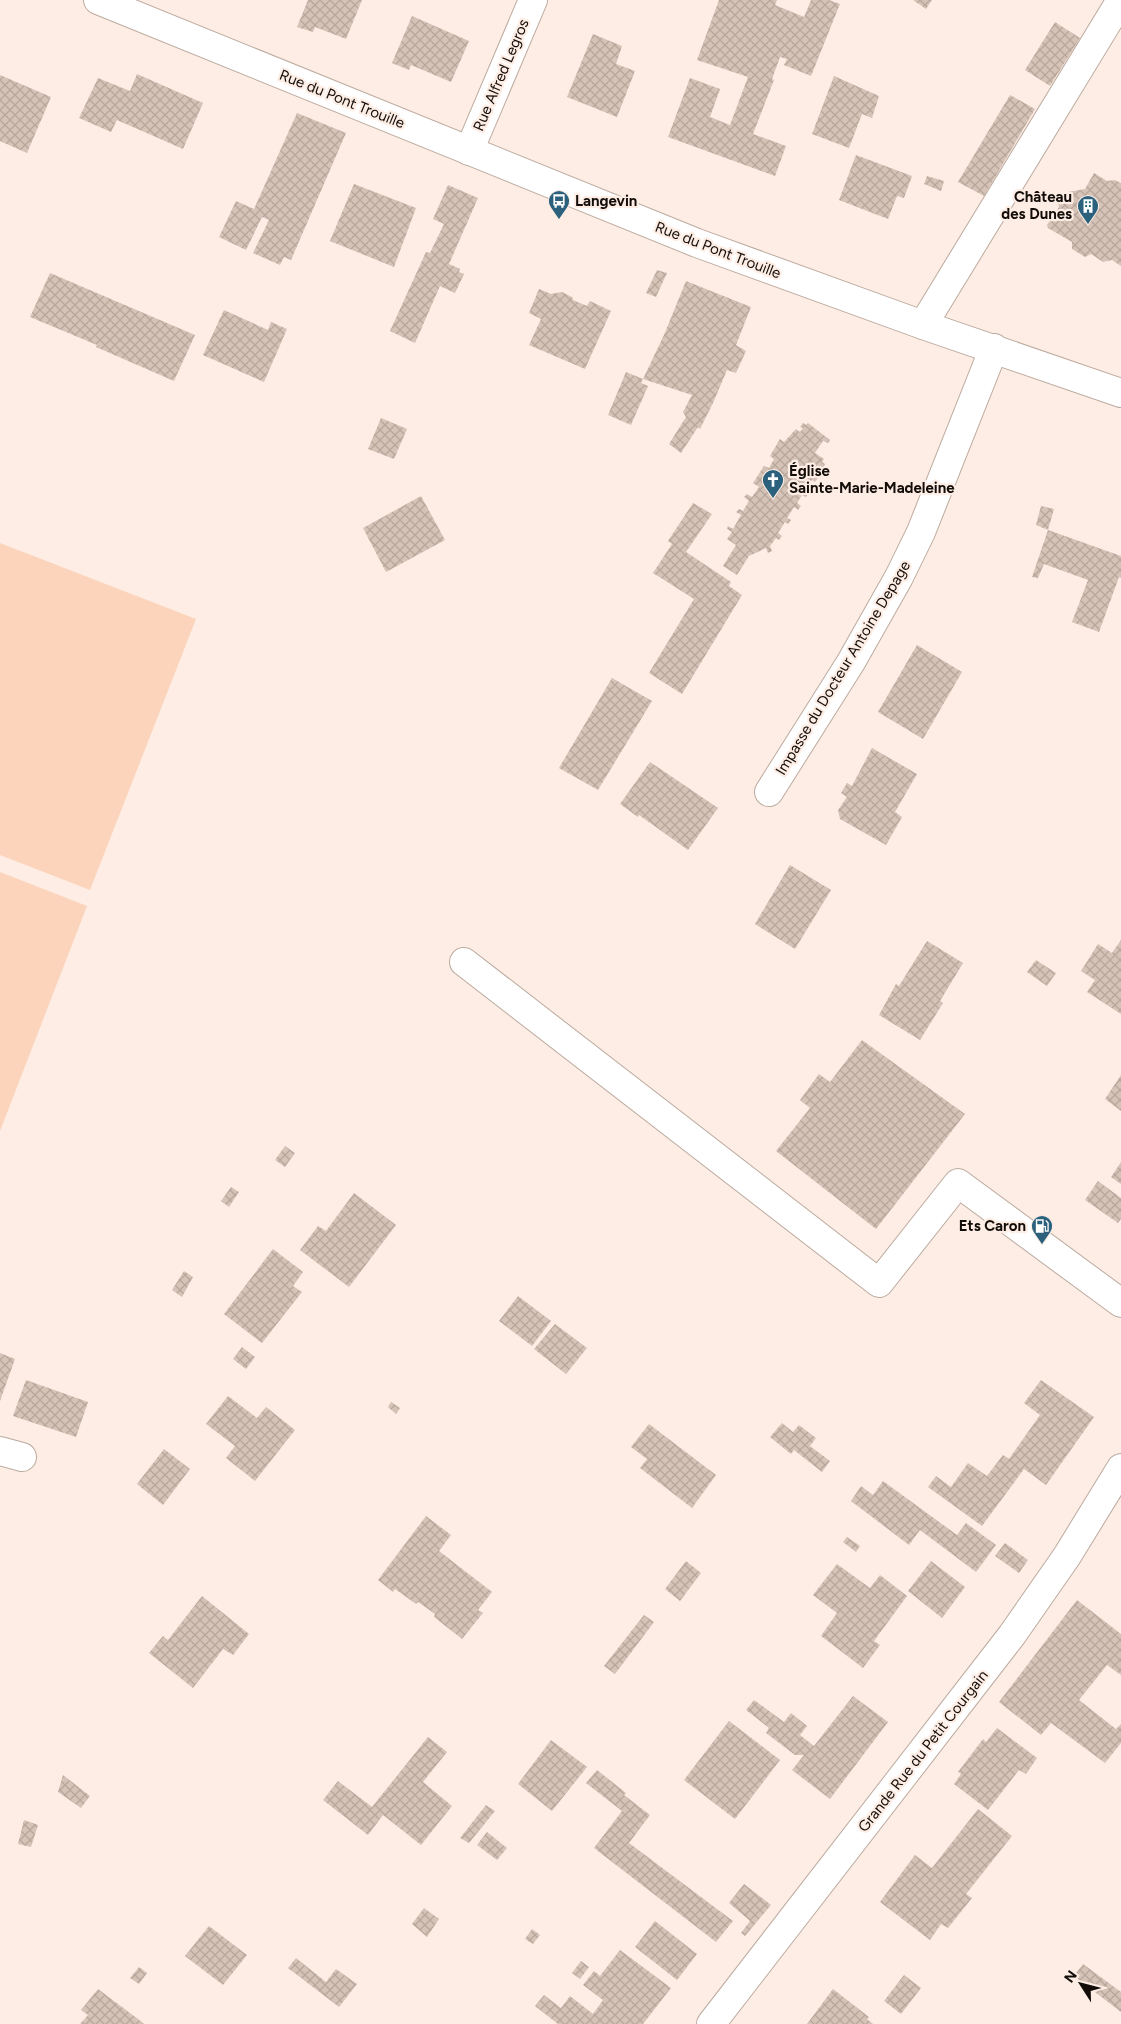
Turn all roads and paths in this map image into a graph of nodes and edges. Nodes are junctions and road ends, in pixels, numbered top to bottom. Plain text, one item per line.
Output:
1 (98, 0) edge
2 (533, 0) edge
3 (1121, 0) edge
4 (469, 151) junction
5 (923, 325) junction
6 (994, 348) junction
7 (1121, 393) edge
8 (769, 792) dead end
9 (464, 962) dead end
10 (1121, 1303) edge
11 (1121, 1468) edge
12 (711, 2024) edge

1 - 4 street, Rue du Pont Trouille
2 - 4 street, Rue Alfred Legros
3 - 5 street
4 - 5 street, Rue du Pont Trouille
5 - 6 street, Rue du Pont Trouille
6 - 7 street, Rue du Pont Trouille
6 - 8 street, Impasse du Docteur Antoine Depage
9 - 10 street
11 - 12 street, Grande Rue du Petit Courgain

